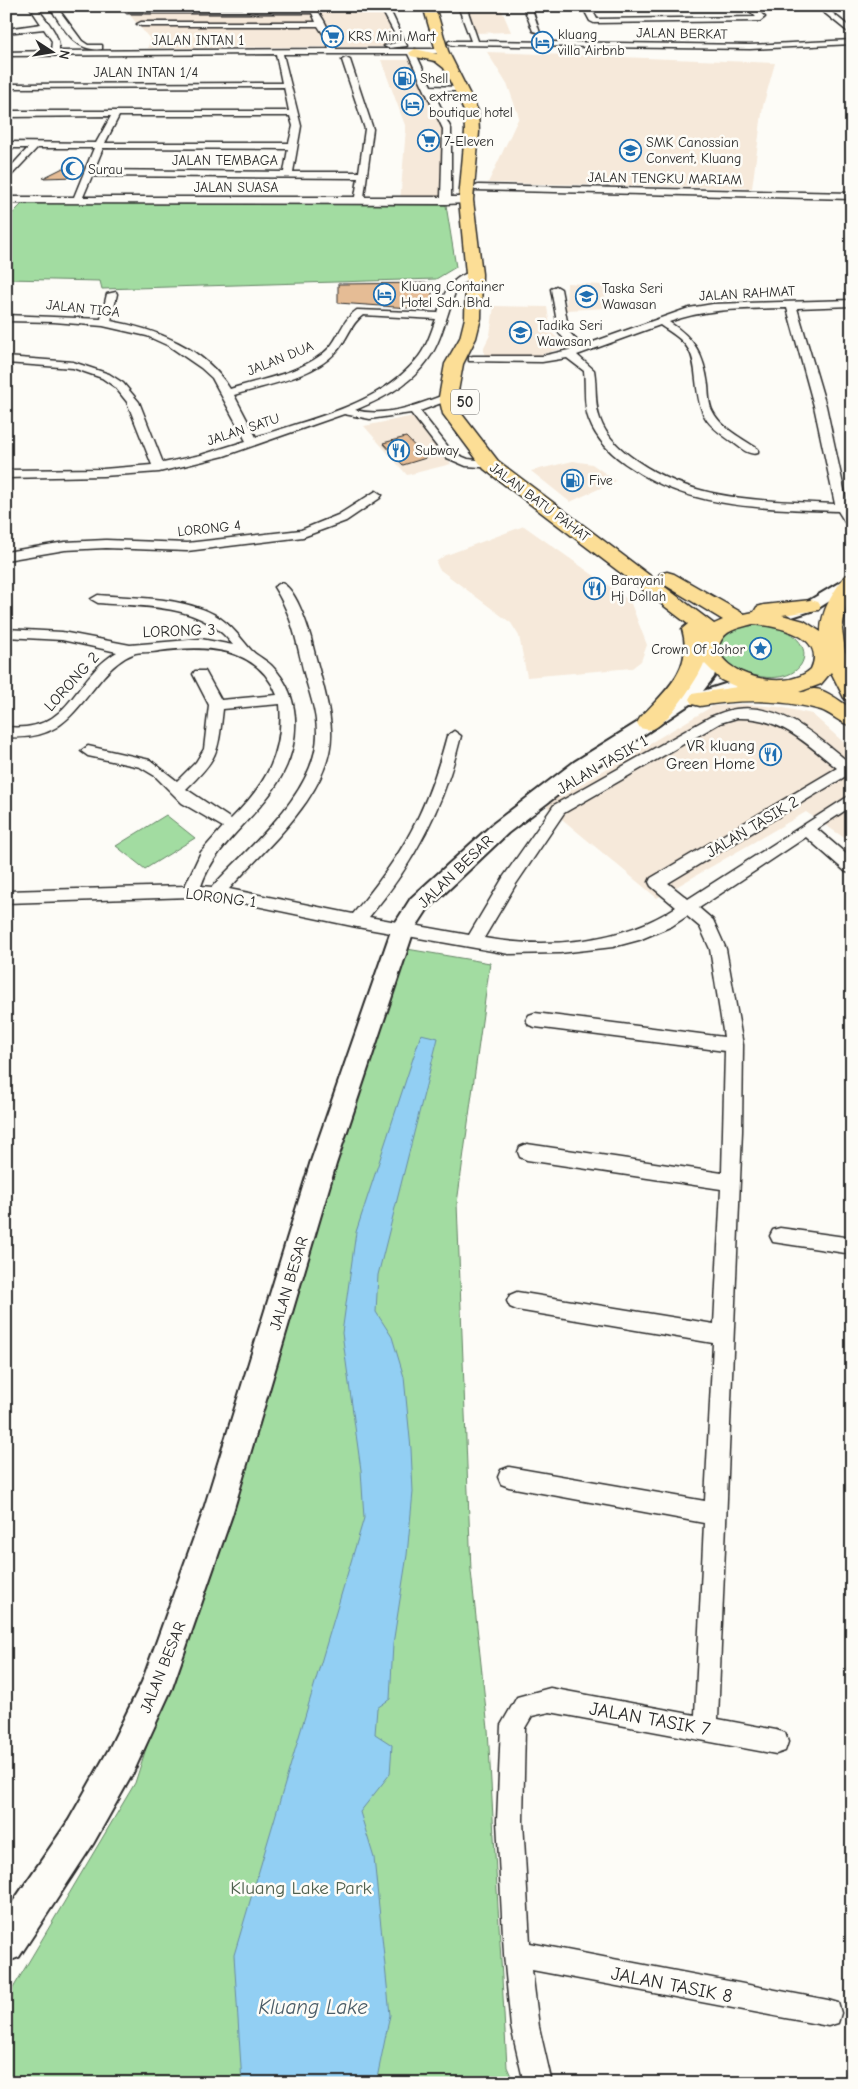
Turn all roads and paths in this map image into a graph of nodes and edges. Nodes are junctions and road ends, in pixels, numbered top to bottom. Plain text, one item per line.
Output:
1 (32, 6) edge
2 (52, 6) edge
3 (384, 6) edge
4 (429, 6) edge
5 (440, 6) edge
6 (462, 6) edge
7 (527, 6) edge
8 (586, 6) edge
9 (748, 6) edge
10 (819, 6) edge
11 (314, 8) edge
12 (128, 9) edge
13 (688, 10) dead end
14 (699, 20) junction
15 (141, 24) junction
16 (321, 24) junction
17 (47, 26) junction
18 (6, 31) edge
19 (537, 31) dead end
20 (852, 33) edge
21 (438, 36) junction
22 (475, 42) junction
23 (852, 42) edge
24 (150, 44) junction
25 (329, 49) junction
26 (442, 51) junction
27 (453, 52) junction
28 (56, 53) junction
29 (6, 54) edge
30 (413, 54) junction
31 (280, 56) junction
32 (346, 60) junction
33 (6, 61) edge
34 (286, 85) junction
35 (6, 86) edge
36 (428, 88) junction
37 (460, 89) junction
38 (117, 113) junction
39 (294, 113) junction
40 (6, 114) edge
41 (36, 144) junction
42 (100, 144) junction
43 (6, 145) edge
44 (294, 146) junction
45 (88, 173) junction
46 (288, 174) junction
47 (362, 175) junction
48 (6, 178) edge
49 (472, 194) junction
50 (852, 196) edge
51 (6, 200) edge
52 (77, 201) junction
53 (360, 201) junction
54 (446, 201) junction
55 (474, 274) junction
56 (556, 289) dead end
57 (112, 294) dead end
58 (852, 303) edge
59 (791, 304) junction
60 (442, 316) junction
61 (6, 318) edge
62 (105, 322) junction
63 (663, 322) junction
64 (580, 350) junction
65 (568, 354) junction
66 (473, 359) junction
67 (6, 360) edge
68 (226, 394) junction
69 (450, 406) junction
70 (416, 410) junction
71 (345, 411) junction
72 (253, 443) junction
73 (754, 451) dead end
74 (491, 465) junction
75 (159, 468) junction
76 (6, 474) edge
77 (376, 495) dead end
78 (842, 508) junction
79 (852, 524) edge
80 (6, 556) edge
81 (849, 582) edge
82 (281, 587) dead end
83 (693, 595) junction
84 (665, 596) junction
85 (98, 599) dead end
86 (811, 606) junction
87 (768, 618) junction
88 (739, 620) junction
89 (6, 632) edge
90 (714, 634) junction
91 (130, 650) junction
92 (247, 653) junction
93 (824, 656) junction
94 (710, 658) junction
95 (200, 674) dead end
96 (744, 684) junction
97 (788, 688) junction
98 (852, 693) edge
99 (286, 699) junction
100 (700, 699) junction
101 (852, 703) edge
102 (216, 705) junction
103 (829, 705) junction
104 (674, 708) junction
105 (852, 719) edge
106 (648, 723) junction
107 (6, 732) edge
108 (454, 736) dead end
109 (88, 751) dead end
110 (849, 771) edge
111 (176, 790) junction
112 (852, 799) edge
113 (234, 827) junction
114 (807, 829) junction
115 (852, 868) edge
116 (191, 891) junction
117 (216, 893) junction
118 (6, 898) edge
119 (689, 909) junction
120 (357, 922) junction
121 (403, 928) junction
122 (474, 941) junction
123 (536, 1020) dead end
124 (734, 1045) junction
125 (526, 1152) dead end
126 (730, 1182) junction
127 (780, 1236) dead end
128 (852, 1246) edge
129 (516, 1301) dead end
130 (723, 1335) junction
131 (509, 1477) dead end
132 (715, 1514) junction
133 (706, 1728) junction
134 (776, 1742) dead end
135 (6, 1944) edge
136 (517, 1954) junction
137 (828, 2013) dead end
138 (538, 2083) edge

1 - 17 street
2 - 24 street
3 - 25 street
4 - 21 highway, JALAN BATU PAHAT / 50
5 - 27 highway, JALAN BATU PAHAT / 50
6 - 22 street
7 - 19 street
8 - 14 street
9 - 14 street
10 - 20 street
11 - 12 street
11 - 16 street
12 - 15 street
13 - 14 street
15 - 16 street
15 - 24 street
16 - 25 street
17 - 18 street
17 - 28 street
21 - 26 highway, JALAN BATU PAHAT / 50
21 - 30 highway
22 - 23 street, JALAN BERKAT
22 - 27 street, JALAN BERKAT
24 - 25 street, JALAN INTAN 1
24 - 28 street, JALAN INTAN 1
24 - 31 street, JALAN INTAN 1
25 - 30 street, JALAN INTAN 1
25 - 31 street, JALAN INTAN 1
26 - 27 highway, JALAN BATU PAHAT / 50
26 - 30 street, JALAN INTAN 1
27 - 30 highway
27 - 37 highway, JALAN BATU PAHAT / 50
27 - 49 highway, JALAN BATU PAHAT / 50
28 - 29 street, JALAN INTAN 1
30 - 32 street, JALAN INTAN 1
30 - 36 street
31 - 32 street, JALAN INTAN 1
31 - 33 street
31 - 34 street
32 - 47 street
34 - 35 street, JALAN INTAN 1/4
34 - 39 street
36 - 37 street
36 - 54 street
37 - 49 highway, JALAN BATU PAHAT / 50
38 - 39 street
38 - 40 street
38 - 42 street
39 - 44 street
41 - 42 street
41 - 43 street
41 - 48 street
42 - 44 street
42 - 45 street
44 - 46 street
45 - 46 street, JALAN TEMBAGA
45 - 52 street
46 - 47 street, JALAN TEMBAGA
47 - 53 street
49 - 50 street, JALAN TENGKU MARIAM
49 - 54 street, JALAN SUASA
49 - 55 highway, JALAN BATU PAHAT / 50
49 - 66 highway, JALAN BATU PAHAT / 50
51 - 52 street, JALAN SUASA
52 - 53 street, JALAN SUASA
53 - 54 street, JALAN SUASA
55 - 60 street, JALAN SATU
55 - 69 highway, JALAN BATU PAHAT / 50
56 - 64 street
57 - 62 street
58 - 59 street, JALAN RAHMAT
59 - 63 street, JALAN RAHMAT
59 - 78 street
60 - 68 street, JALAN DUA
60 - 71 street, JALAN SATU
61 - 62 street, JALAN TIGA
62 - 68 street, JALAN TIGA
63 - 64 street, JALAN RAHMAT
63 - 73 street
64 - 65 street, JALAN RAHMAT
65 - 66 street, JALAN RAHMAT
65 - 78 street
66 - 83 highway, JALAN BATU PAHAT / 50
67 - 75 street
68 - 72 street, JALAN TIGA
69 - 70 street
69 - 70 street
69 - 74 highway, JALAN BATU PAHAT / 50
70 - 71 street
70 - 74 street
71 - 72 street, JALAN SATU
72 - 75 street, JALAN SATU
74 - 84 highway, JALAN BATU PAHAT / 50
75 - 76 street, JALAN SATU
77 - 80 street, LORONG 4
78 - 79 street
81 - 86 street
81 - 93 street
81 - 98 highway
82 - 117 street
83 - 86 highway
83 - 88 highway, JALAN BATU PAHAT / 50
84 - 90 highway, JALAN BATU PAHAT / 50
84 - 106 highway
85 - 92 street
86 - 87 street
87 - 88 highway
87 - 93 highway
88 - 90 highway
89 - 91 street, LORONG 3
90 - 94 highway
91 - 92 street, LORONG 3
91 - 107 street, LORONG 2
92 - 99 street, LORONG 3
93 - 97 highway
93 - 101 highway
94 - 96 highway
94 - 104 main road, JALAN BESAR
95 - 102 street
96 - 97 highway
96 - 100 main road, JALAN BESAR
97 - 103 highway
99 - 102 street
99 - 113 street, LORONG 3
100 - 103 highway
100 - 104 main road, JALAN BESAR
102 - 111 street
103 - 105 highway
104 - 106 main road, JALAN BESAR
106 - 121 main road, JALAN BESAR
108 - 120 street
109 - 111 street
110 - 119 street, JALAN TASIK 2
110 - 122 street, JALAN TASIK 1
111 - 113 street
112 - 114 street, LORONG 1
113 - 116 street, LORONG 3
114 - 115 street
114 - 119 street, LORONG 1
116 - 117 street, LORONG 1
116 - 118 street, LORONG 1
117 - 120 street, LORONG 1
119 - 122 street, LORONG 1
119 - 124 street
120 - 121 street, LORONG 1
121 - 122 street, LORONG 1
121 - 135 main road, JALAN BESAR
123 - 124 street
124 - 126 street
125 - 126 street
126 - 130 street
127 - 128 street
129 - 130 street
130 - 132 street
131 - 132 street
132 - 133 street
133 - 134 street, JALAN TASIK 7
133 - 136 street, JALAN TASIK 7
136 - 137 street, JALAN TASIK 8
136 - 138 street

